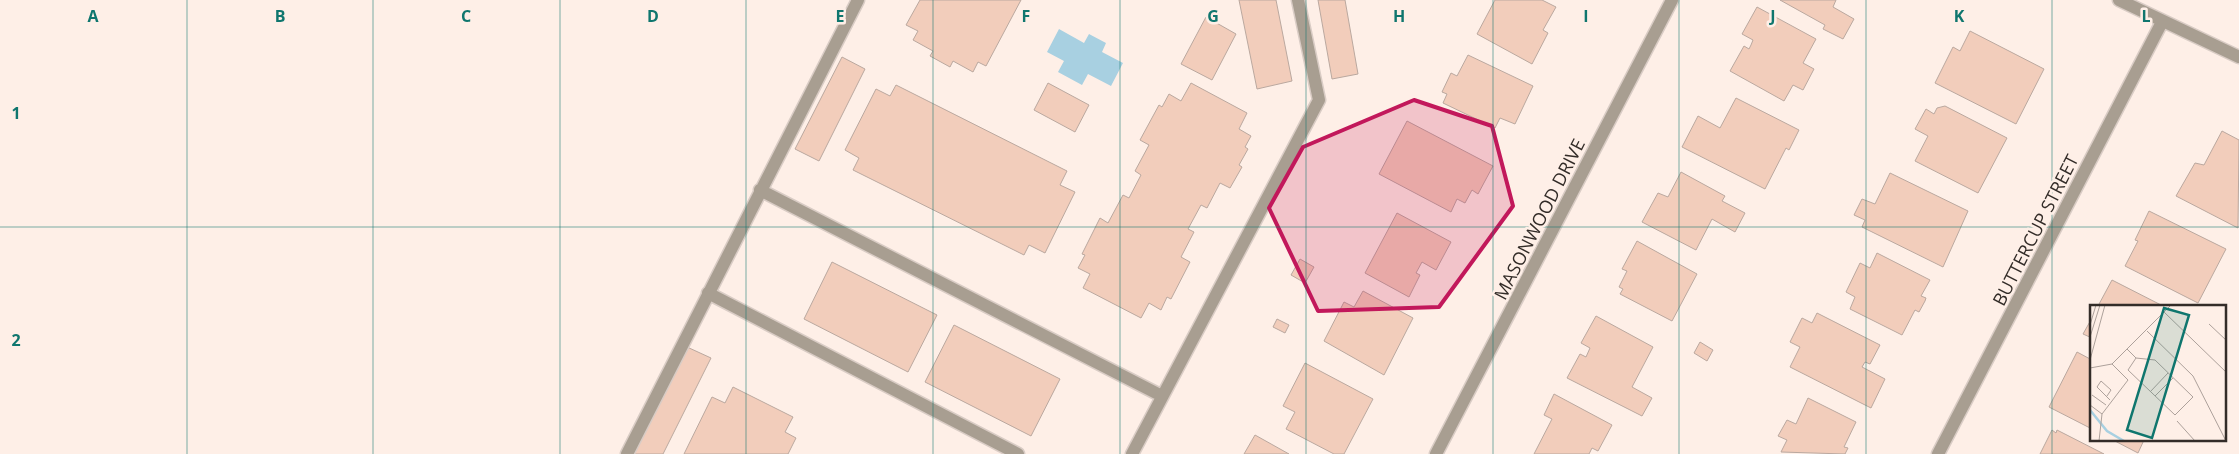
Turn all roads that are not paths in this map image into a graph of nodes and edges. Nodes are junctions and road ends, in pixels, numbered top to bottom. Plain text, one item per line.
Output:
1 (858, 0) edge
2 (1298, 0) edge
3 (1672, 0) edge
4 (2119, 0) edge
5 (2162, 22) junction
6 (2239, 57) edge
7 (760, 190) junction
8 (708, 294) junction
9 (1162, 396) junction
10 (627, 454) edge
11 (1018, 454) edge
12 (1132, 454) edge
13 (1436, 454) edge
14 (1938, 454) edge

1 - 7 street
2 - 9 street
3 - 13 street, MASONWOOD DRIVE
4 - 5 street
5 - 6 street
5 - 14 street, BUTTERCUP STREET
7 - 8 street
7 - 9 street
8 - 10 street
8 - 11 street
9 - 12 street

